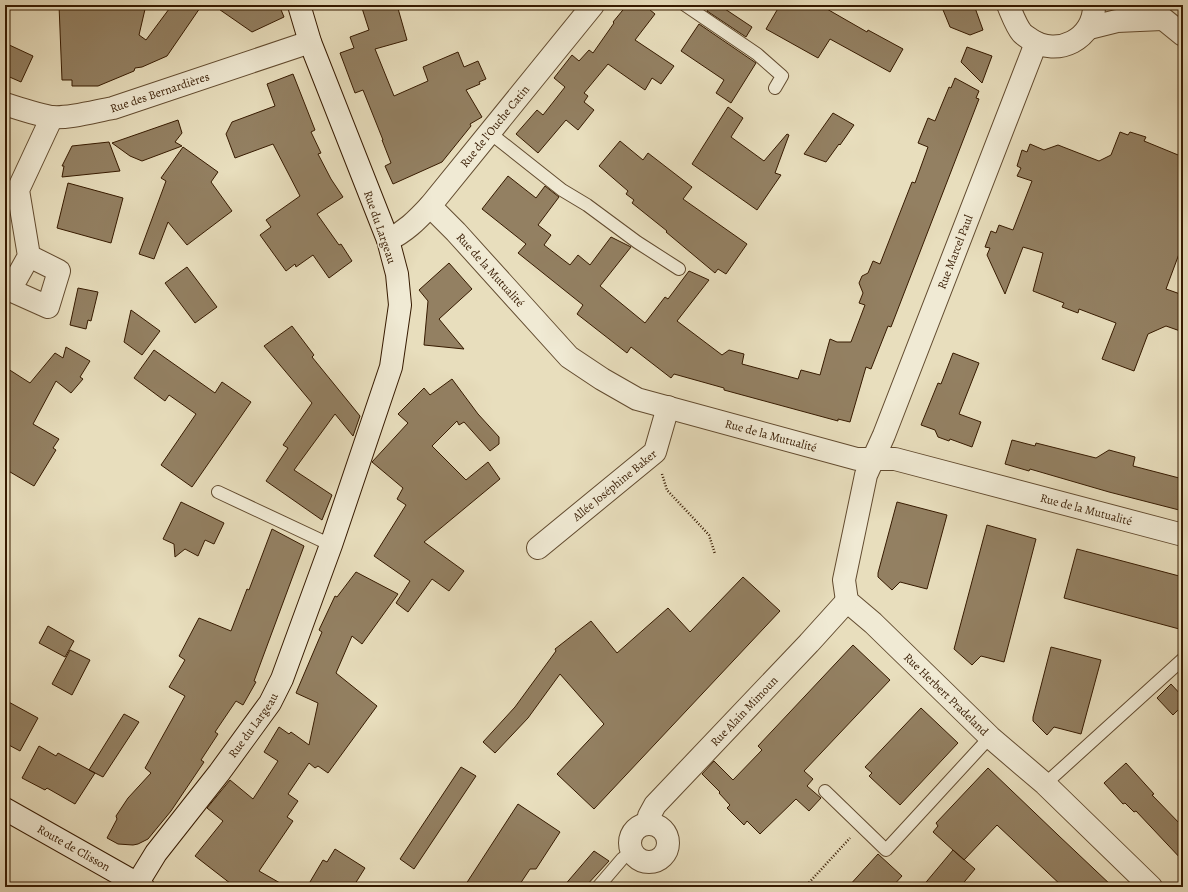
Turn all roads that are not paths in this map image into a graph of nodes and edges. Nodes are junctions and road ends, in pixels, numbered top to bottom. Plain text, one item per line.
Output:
1 (299, 5) edge
2 (593, 5) edge
3 (685, 5) edge
4 (1008, 5) edge
5 (1094, 5) edge
6 (1154, 12) edge
7 (1089, 28) junction
8 (1183, 35) edge
9 (310, 42) junction
10 (1036, 43) junction
11 (775, 88) dead end
12 (5, 104) edge
13 (52, 117) junction
14 (490, 133) junction
15 (430, 206) junction
16 (388, 240) junction
17 (29, 256) dead end
18 (678, 269) dead end
19 (668, 407) junction
20 (873, 460) junction
21 (218, 492) dead end
22 (1183, 536) edge
23 (330, 545) junction
24 (538, 548) dead end
25 (846, 601) junction
26 (1183, 660) edge
27 (990, 737) junction
28 (1045, 784) junction
29 (825, 792) dead end
30 (5, 809) edge
31 (648, 824) junction
32 (632, 851) junction
33 (140, 885) edge
34 (598, 887) edge
35 (1151, 887) edge

1 - 9 street, Rue du Largeau
2 - 14 street, Rue de l'Ouche Catin
3 - 11 lane
4 - 10 street
5 - 7 street
6 - 7 street
6 - 8 street
7 - 10 street
9 - 13 street, Rue des Bernardières
9 - 16 street, Rue du Largeau
10 - 20 street, Rue Marcel Paul
12 - 13 street, Rue des Bernardières
13 - 17 street
14 - 15 street, Rue de l'Ouche Catin
14 - 18 lane
15 - 16 street, Rue de l'Ouche Catin
15 - 19 street, Rue de la Mutualité
16 - 23 street, Rue du Largeau
19 - 20 street, Rue de la Mutualité
19 - 24 street, Allée Joséphine Baker
20 - 22 street, Rue de la Mutualité
20 - 25 street
21 - 23 lane
23 - 33 street, Rue du Largeau
25 - 27 street, Rue Herbert Pradeland
25 - 31 street, Rue Alain Mimoun
26 - 28 lane
27 - 28 street, Rue Herbert Pradeland
27 - 29 lane
28 - 35 street, Rue Herbert Pradeland
30 - 33 street, Route de Clisson
31 - 32 street
31 - 32 street
32 - 34 lane

